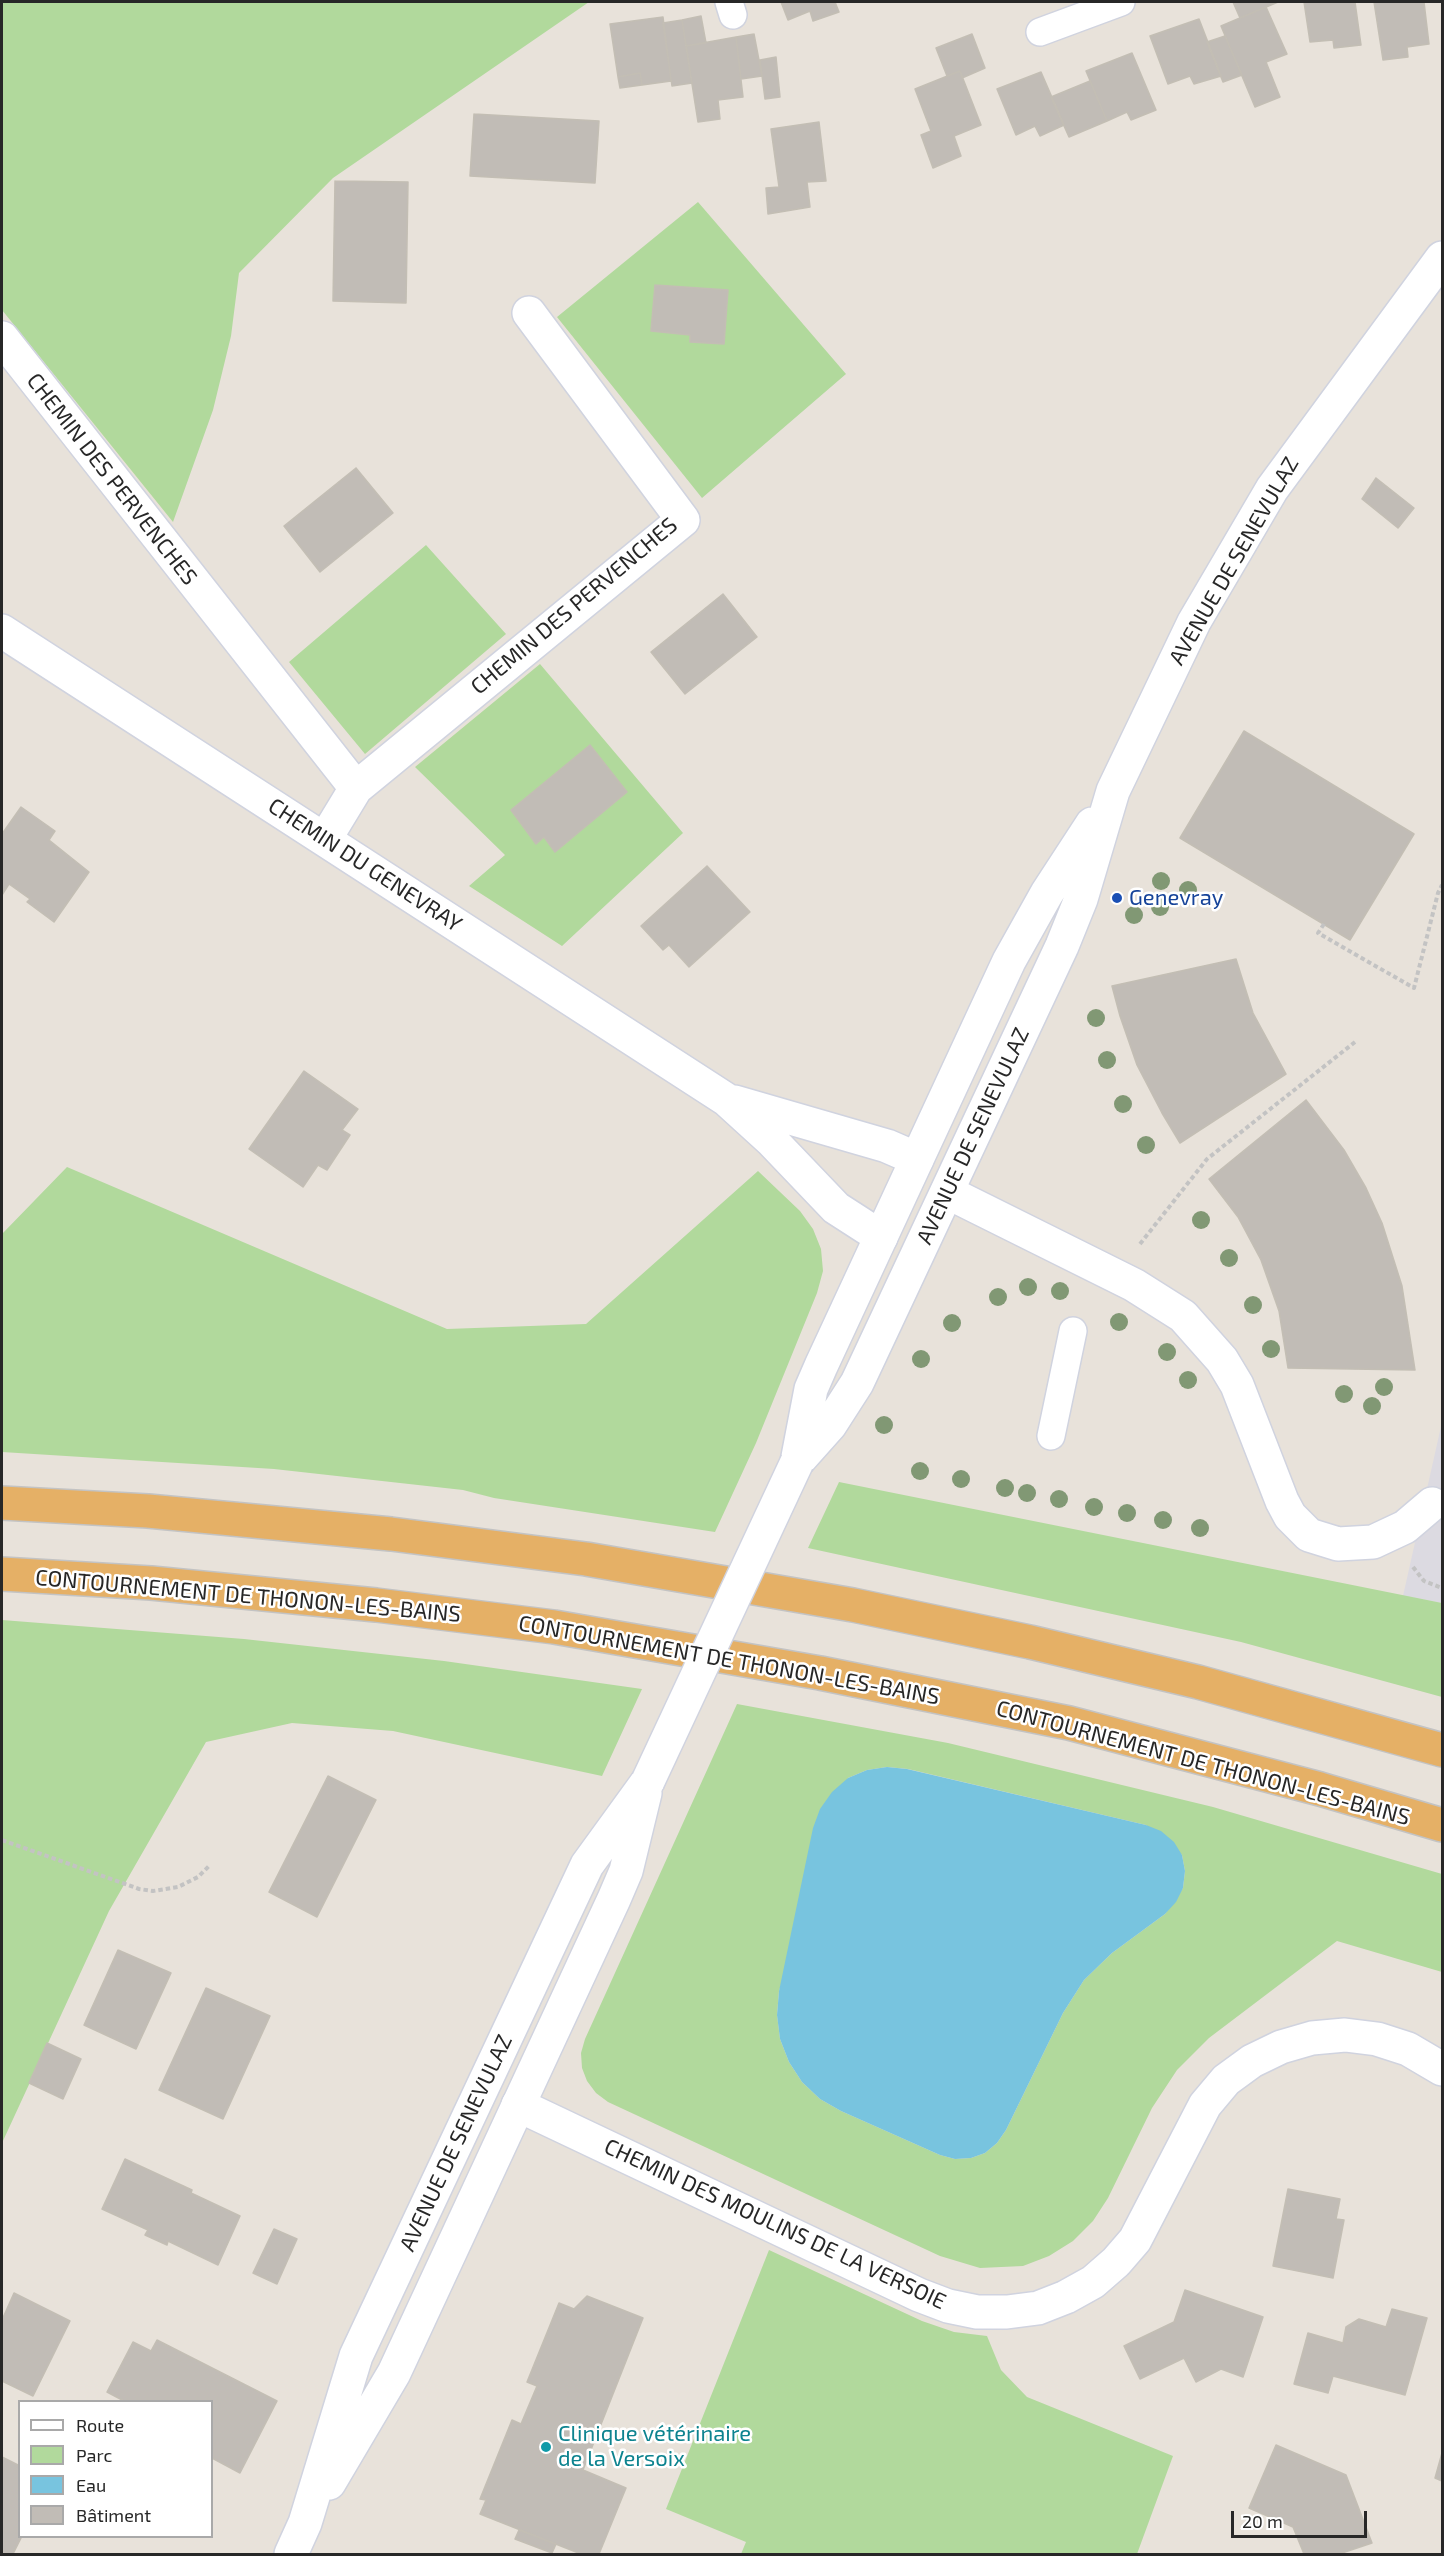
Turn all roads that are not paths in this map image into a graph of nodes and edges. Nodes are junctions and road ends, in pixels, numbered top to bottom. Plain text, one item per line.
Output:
1 (1121, 2) edge
2 (1040, 32) dead end
3 (1443, 258) edge
4 (530, 314) dead end
5 (2, 338) edge
6 (2, 631) edge
7 (356, 788) junction
8 (1113, 791) junction
9 (325, 839) junction
10 (727, 1100) junction
11 (917, 1159) junction
12 (947, 1192) junction
13 (881, 1237) junction
14 (917, 1254) junction
15 (1073, 1331) dead end
16 (1051, 1436) dead end
17 (797, 1462) junction
18 (2, 1503) edge
19 (1432, 1504) dead end
20 (2, 1574) edge
21 (1443, 1750) edge
22 (648, 1781) junction
23 (1443, 1825) edge
24 (1443, 2069) edge
25 (481, 2088) junction
26 (518, 2105) junction
27 (305, 2523) junction
28 (291, 2554) edge

1 - 2 lane
3 - 8 street, AVENUE DE SENEVULAZ
4 - 7 street, CHEMIN DES PERVENCHES
5 - 7 street, CHEMIN DES PERVENCHES
6 - 9 street, CHEMIN DU GENEVRAY
7 - 9 street, CHEMIN DES PERVENCHES
8 - 11 street, AVENUE DE SENEVULAZ
8 - 12 street, AVENUE DE SENEVULAZ
9 - 10 street, CHEMIN DU GENEVRAY
10 - 11 street, CHEMIN DU GENEVRAY
10 - 13 street, CHEMIN DU GENEVRAY
11 - 12 street
11 - 13 street, AVENUE DE SENEVULAZ
12 - 14 street, AVENUE DE SENEVULAZ
12 - 19 street
13 - 14 street, CHEMIN DU GENEVRAY
13 - 17 street, AVENUE DE SENEVULAZ
14 - 17 street, AVENUE DE SENEVULAZ
15 - 16 lane
17 - 22 street, AVENUE DE SENEVULAZ, bridge
18 - 21 highway
20 - 23 highway, CONTOURNEMENT DE THONON-LES-BAINS
22 - 25 street, AVENUE DE SENEVULAZ
22 - 26 street, AVENUE DE SENEVULAZ
24 - 26 street, CHEMIN DES MOULINS DE LA VERSOIE
25 - 26 street, CHEMIN DES MOULINS DE LA VERSOIE
25 - 27 street, AVENUE DE SENEVULAZ
26 - 27 street, AVENUE DE SENEVULAZ
27 - 28 street, AVENUE DE SENEVULAZ

